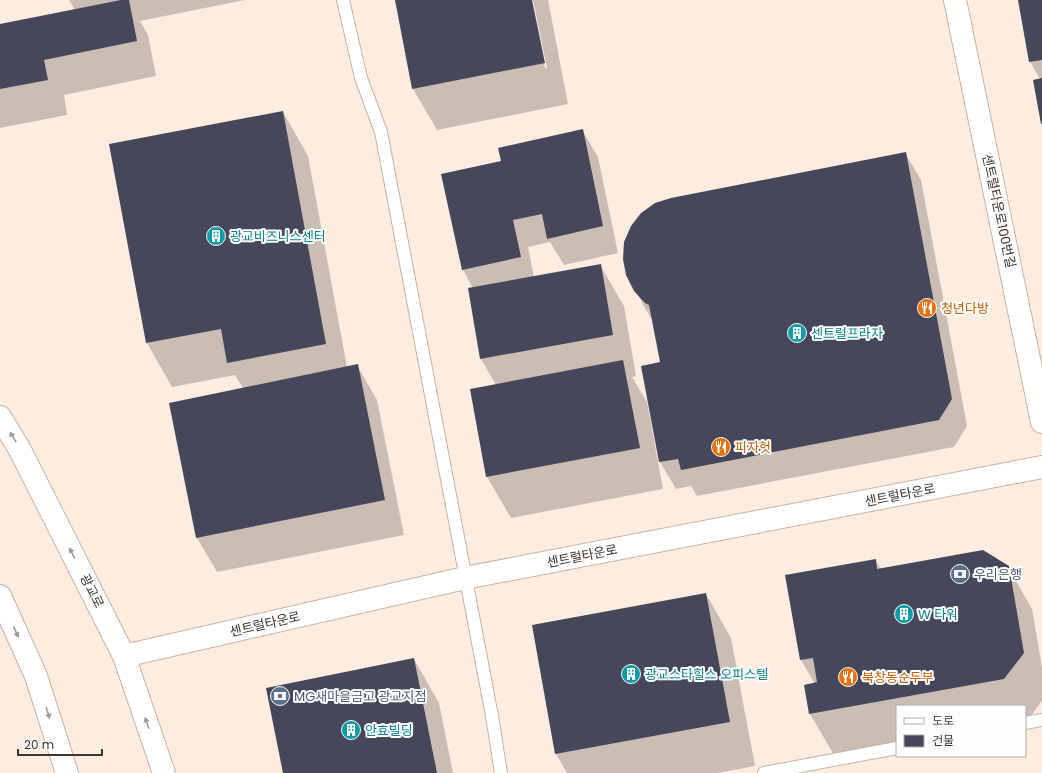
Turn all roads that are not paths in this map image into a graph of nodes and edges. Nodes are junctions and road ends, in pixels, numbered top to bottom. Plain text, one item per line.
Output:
1 (343, 0) edge
2 (955, 0) edge
3 (0, 418) edge
4 (1042, 422) edge
5 (1042, 468) edge
6 (465, 578) junction
7 (0, 596) edge
8 (124, 656) junction
9 (1042, 720) edge
10 (1026, 724) edge
11 (896, 748) edge
12 (67, 773) edge
13 (164, 773) edge
14 (501, 773) edge
15 (764, 773) edge

1 - 6 lane
2 - 4 street, 센트럴타운로100번길
8 -> 3 street, 광교로
5 - 6 street, 센트럴타운로
6 - 8 street, 센트럴타운로
6 - 14 lane
7 -> 12 street
13 -> 8 street, 광교로
9 - 10 lane
11 - 15 lane

